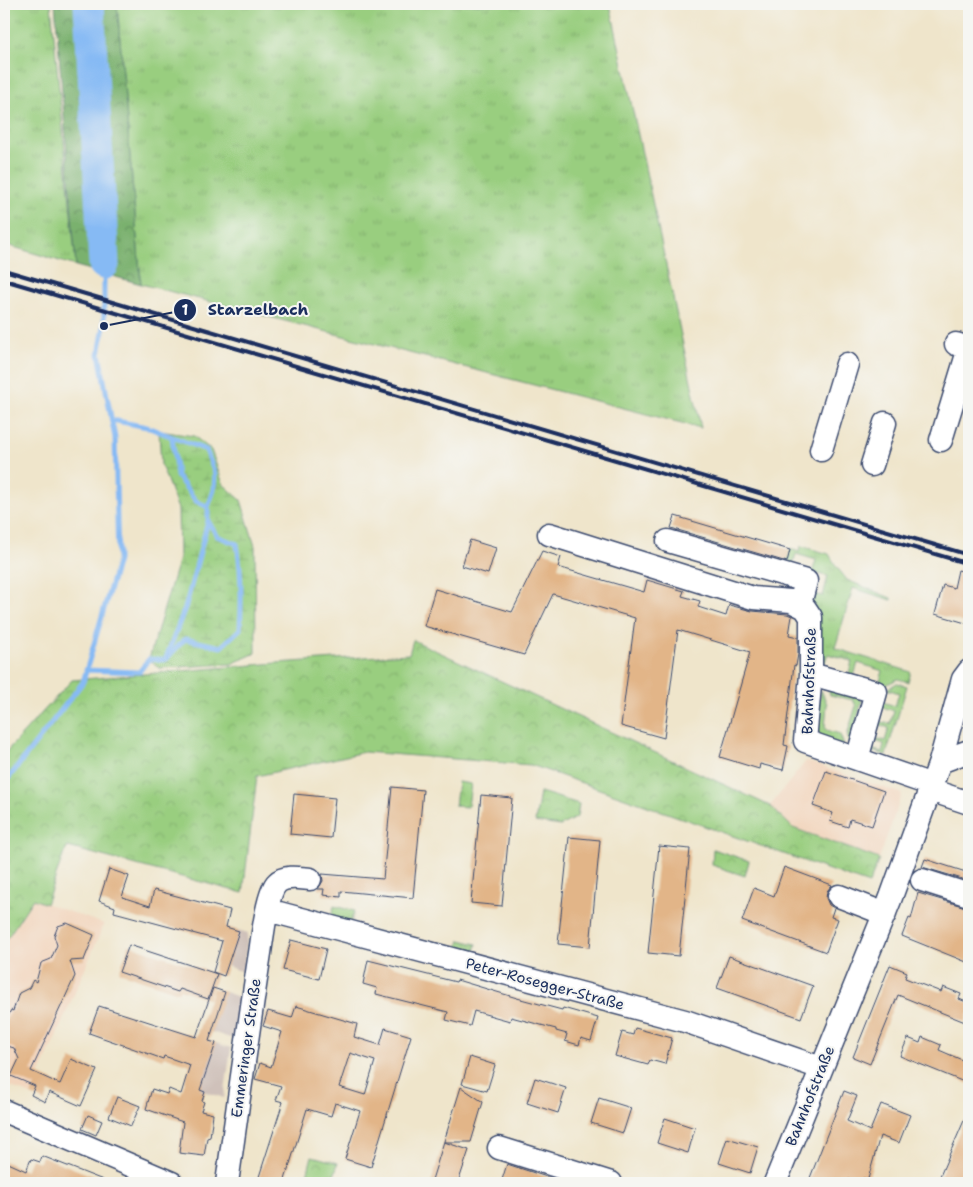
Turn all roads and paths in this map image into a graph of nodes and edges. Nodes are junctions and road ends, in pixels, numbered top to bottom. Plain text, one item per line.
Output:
1 (963, 346) edge
2 (846, 364) dead end
3 (885, 423) dead end
4 (941, 440) dead end
5 (820, 450) dead end
6 (872, 465) dead end
7 (549, 534) dead end
8 (668, 541) dead end
9 (716, 556) junction
10 (708, 583) junction
11 (800, 604) junction
12 (969, 671) edge
13 (812, 674) junction
14 (969, 751) edge
15 (857, 759) junction
16 (940, 762) junction
17 (931, 788) junction
18 (969, 802) edge
19 (310, 879) dead end
20 (922, 880) dead end
21 (969, 895) edge
22 (839, 896) dead end
23 (267, 913) junction
24 (885, 914) junction
25 (821, 1068) junction
26 (4, 1111) edge
27 (500, 1148) dead end
28 (172, 1183) edge
29 (227, 1183) edge
30 (611, 1183) edge
31 (775, 1183) edge

1 - 4 street
2 - 5 street
3 - 6 street
7 - 10 street
8 - 9 street
9 - 10 street
9 - 11 street
10 - 11 street
11 - 13 street, Bahnhofstraße
12 - 16 street, Bahnhofstraße
13 - 15 street, Bahnhofstraße
13 - 15 street
14 - 16 street
15 - 17 street, Bahnhofstraße
16 - 17 street, Bahnhofstraße
17 - 18 street
17 - 24 street, Bahnhofstraße
19 - 23 street, Emmeringer Straße
20 - 21 street
22 - 24 street
23 - 25 street, Peter-Rosegger-Straße
23 - 29 street, Emmeringer Straße
24 - 25 street, Bahnhofstraße
25 - 31 street, Bahnhofstraße
26 - 28 street
27 - 30 street

